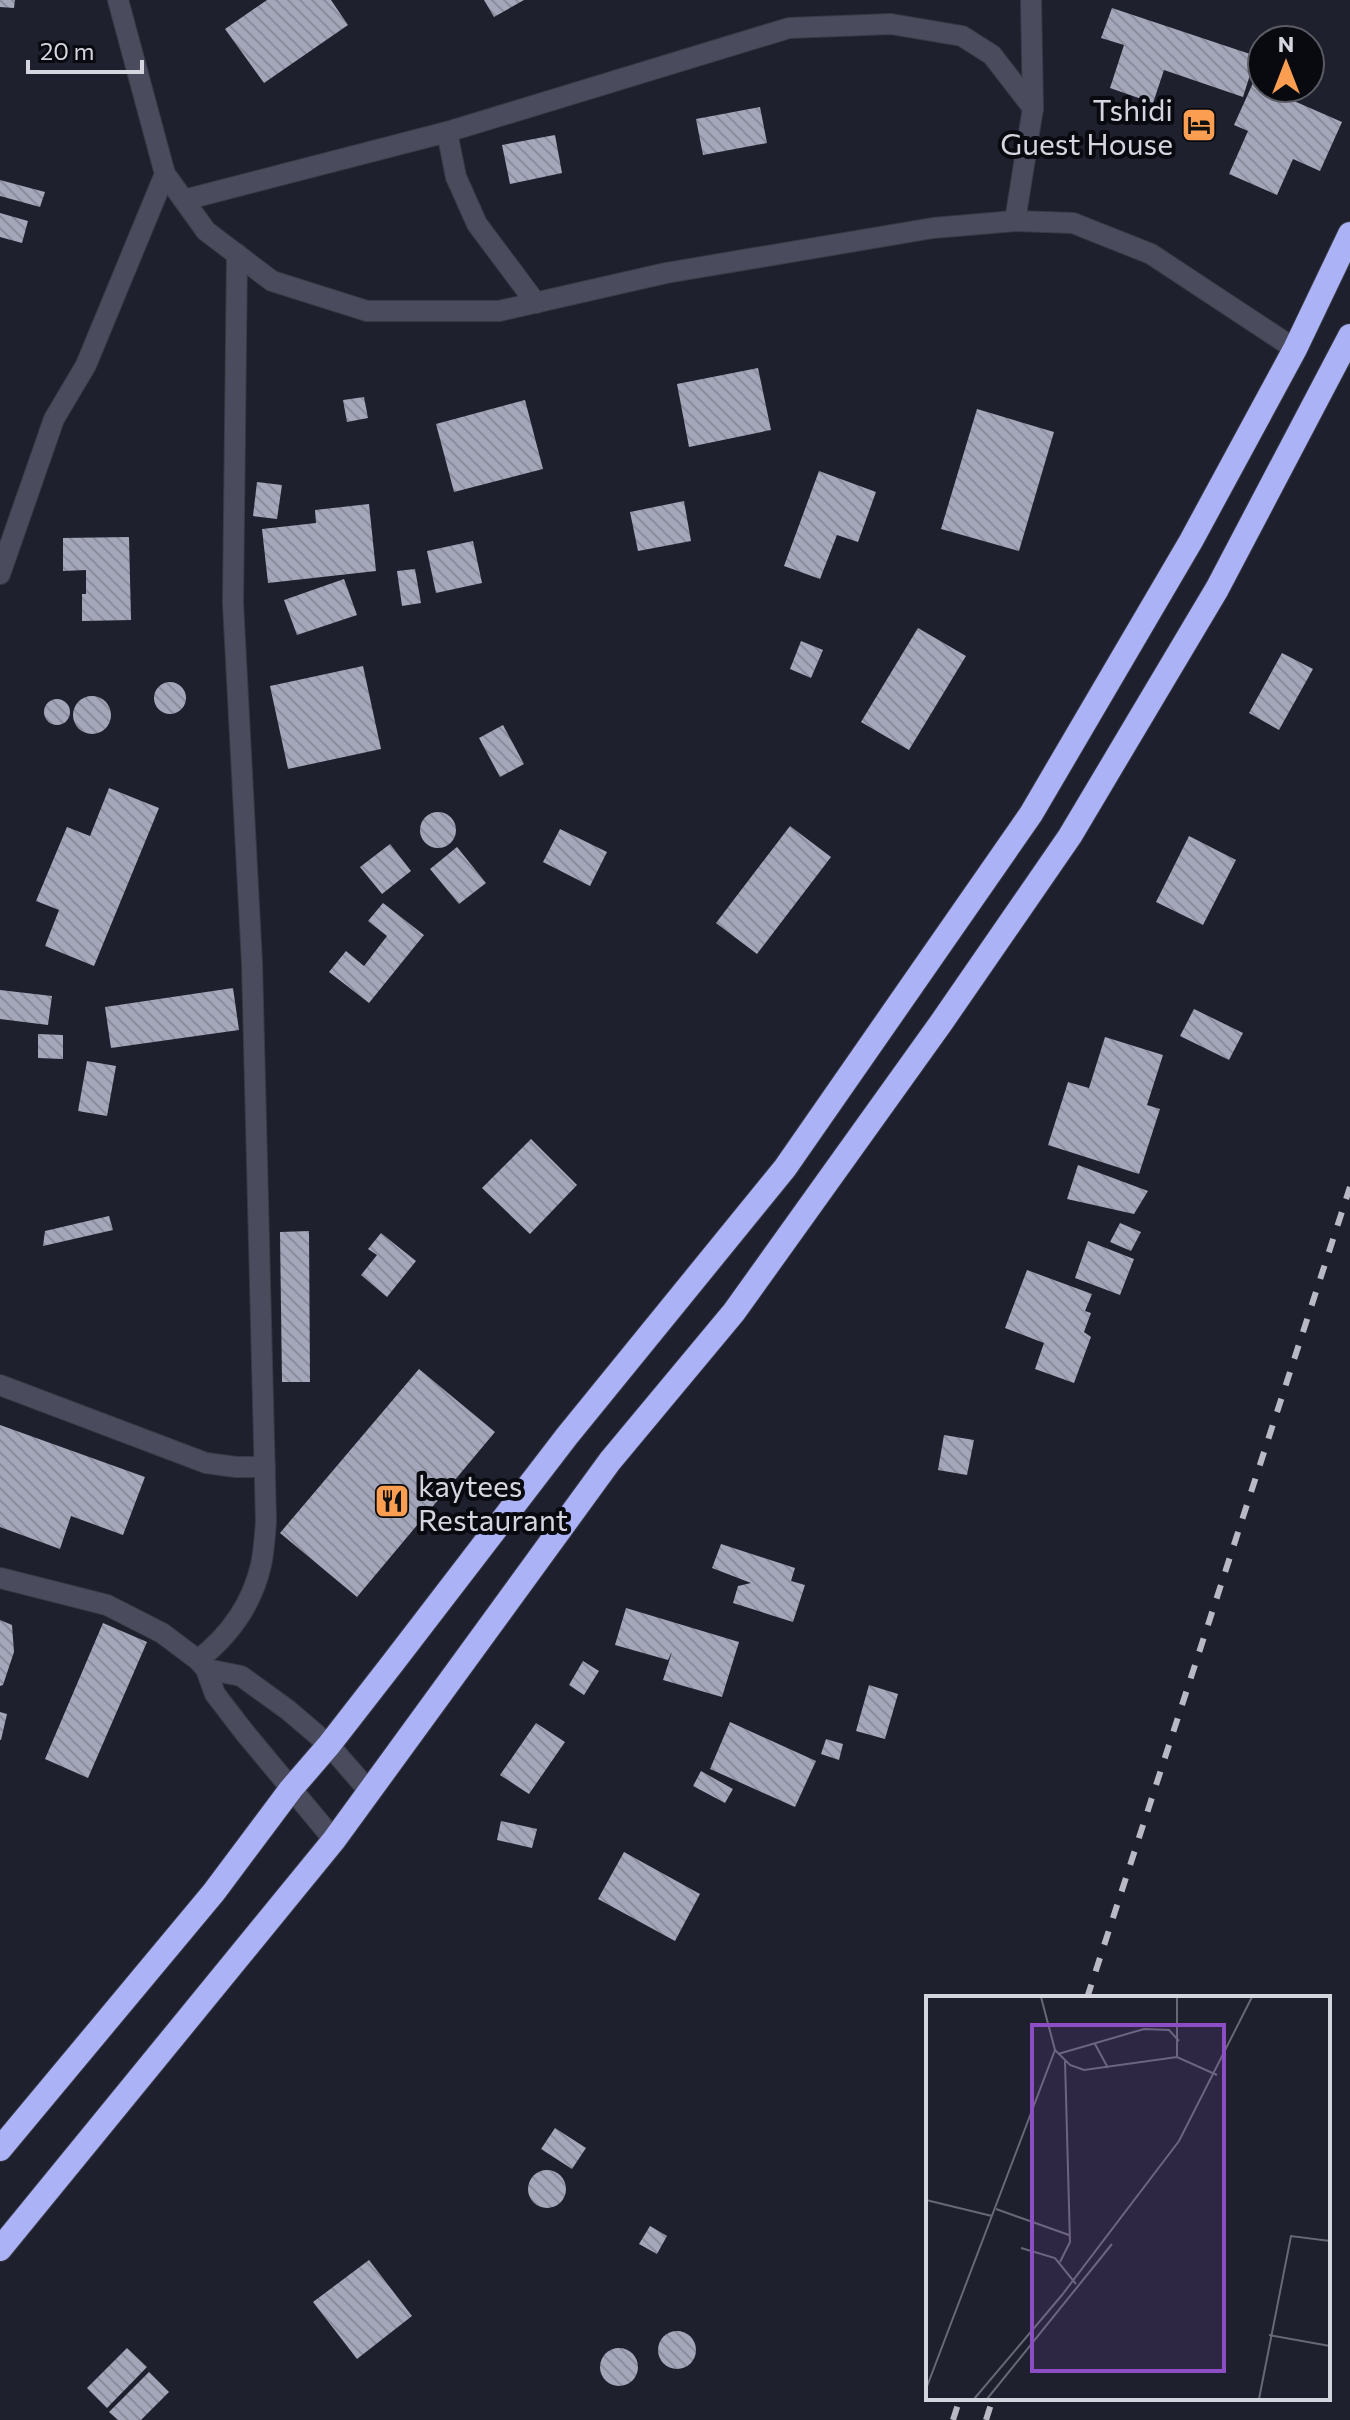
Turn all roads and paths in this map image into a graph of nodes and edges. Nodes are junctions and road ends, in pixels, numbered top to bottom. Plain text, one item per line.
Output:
1 (118, 0) edge
2 (1031, 0) edge
3 (1033, 108) junction
4 (447, 132) junction
5 (165, 174) junction
6 (184, 200) junction
7 (1015, 221) junction
8 (1350, 234) edge
9 (237, 254) junction
10 (536, 303) junction
11 (1350, 336) edge
12 (1295, 349) junction
13 (0, 574) edge
14 (0, 1385) edge
15 (265, 1467) junction
16 (0, 1578) edge
17 (202, 1664) junction
18 (329, 1745) junction
19 (291, 1789) junction
20 (369, 1791) junction
21 (334, 1840) junction
22 (0, 2149) edge
23 (0, 2249) edge

1 - 5 street
2 - 3 street
3 - 4 street
3 - 7 street
4 - 6 street
4 - 10 street
5 - 6 street
5 - 13 street
6 - 9 street
7 - 10 street
7 - 12 street
8 - 12 highway
9 - 10 street
9 - 15 street
11 - 20 highway
12 - 18 highway
14 - 15 street
15 - 17 street
16 - 17 street
17 - 18 street
17 - 19 street
18 - 19 highway
18 - 20 street
19 - 21 street
19 - 22 highway
20 - 21 highway
21 - 23 highway

